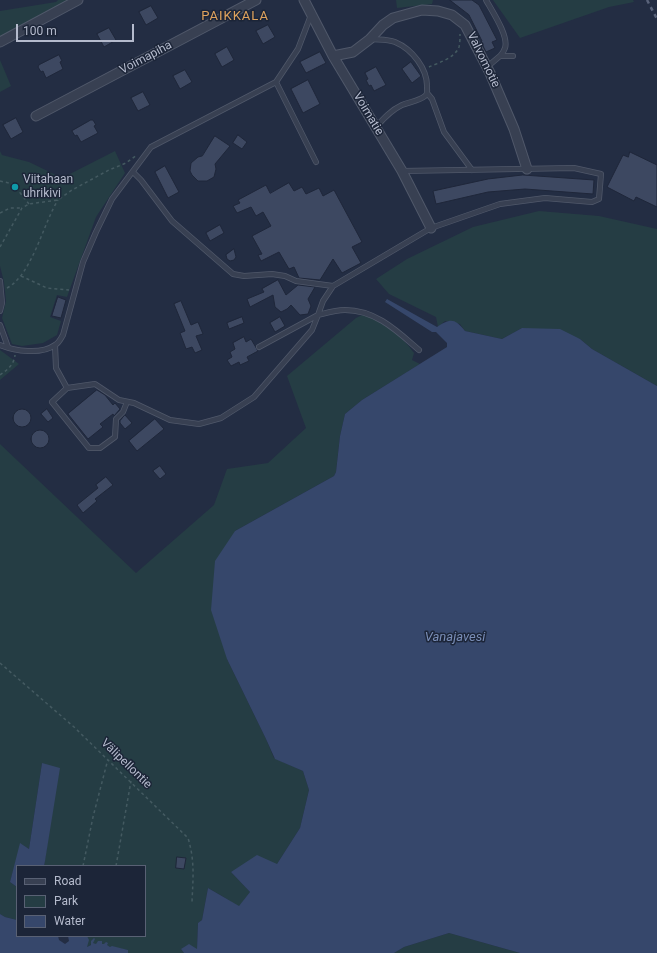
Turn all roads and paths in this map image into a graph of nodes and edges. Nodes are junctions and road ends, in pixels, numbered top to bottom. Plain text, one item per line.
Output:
1 (78, 0) edge
2 (256, 0) edge
3 (304, 0) edge
4 (486, 0) edge
5 (311, 15) junction
6 (465, 25) junction
7 (370, 39) junction
8 (0, 42) edge
9 (334, 56) junction
10 (500, 56) junction
11 (513, 56) dead end
12 (487, 67) junction
13 (424, 70) junction
14 (276, 82) junction
15 (427, 93) junction
16 (36, 116) dead end
17 (376, 128) junction
18 (138, 153) dead end
19 (316, 162) dead end
20 (527, 169) junction
21 (472, 170) junction
22 (402, 171) junction
23 (133, 172) junction
24 (0, 181) edge
25 (58, 200) junction
26 (29, 204) junction
27 (22, 208) junction
28 (0, 213) edge
29 (431, 228) junction
30 (0, 247) edge
31 (21, 276) junction
32 (0, 281) edge
33 (333, 286) junction
34 (1, 291) junction
35 (74, 291) junction
36 (0, 311) edge
37 (318, 315) junction
38 (0, 324) edge
39 (0, 344) edge
40 (55, 345) junction
41 (8, 347) junction
42 (259, 347) dead end
43 (16, 349) junction
44 (419, 350) dead end
45 (0, 375) edge
46 (67, 388) junction
47 (127, 402) junction
48 (0, 663) edge
49 (108, 759) junction
50 (131, 781) junction
51 (83, 865) edge
52 (116, 865) edge
53 (192, 902) dead end

1 - 8 street
2 - 16 street, Voimapiha
3 - 5 street, Voimatie
4 - 10 lane
5 - 9 street, Voimatie
5 - 14 lane
6 - 7 street, Valvomotie
6 - 12 street, Valvomotie
6 - 13 path
7 - 9 street, Valvomotie
7 - 13 lane
9 - 17 street, Voimatie
10 - 11 lane
10 - 12 lane
12 - 20 street, Valvomotie
13 - 15 lane
14 - 19 lane
14 - 23 lane
15 - 17 lane
15 - 21 lane
17 - 22 street, Voimatie
18 - 25 path
20 - 21 lane
20 - 29 lane
21 - 22 lane
22 - 29 street, Voimatie
23 - 33 lane
23 - 35 lane
24 - 26 path
25 - 26 path
25 - 31 path
26 - 27 path
27 - 28 path
27 - 30 path
29 - 33 lane
31 - 34 path
31 - 35 path
32 - 34 lane
33 - 37 lane
34 - 36 lane
35 - 40 lane
37 - 42 lane
37 - 44 lane
37 - 47 lane
38 - 41 lane
39 - 41 lane
40 - 43 lane
40 - 46 lane
41 - 43 lane
43 - 45 path
46 - 47 lane
46 - 47 lane
48 - 49 path, Välipellontie
49 - 50 path, Välipellontie
49 - 51 path
50 - 52 path
50 - 53 path, Välipellontie

